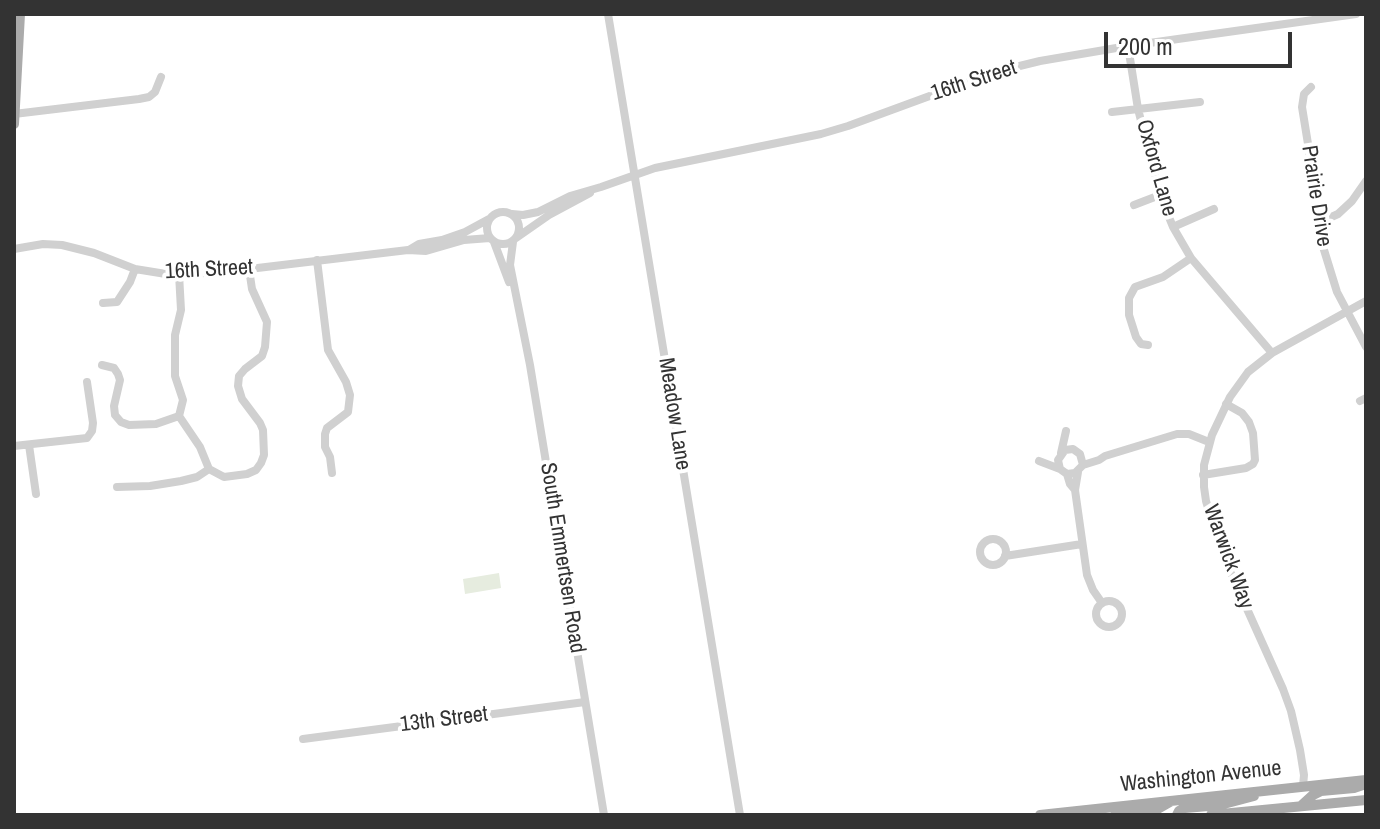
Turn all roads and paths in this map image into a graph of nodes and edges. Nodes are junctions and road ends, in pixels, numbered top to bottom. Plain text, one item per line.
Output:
1 (20, 14) edge
2 (608, 14) edge
3 (1356, 14) edge
4 (1128, 46) junction
5 (161, 77) dead end
6 (1311, 87) dead end
7 (1200, 102) dead end
8 (1138, 109) junction
9 (1112, 112) dead end
10 (14, 114) edge
11 (14, 124) edge
12 (634, 174) junction
13 (1366, 181) edge
14 (601, 187) junction
15 (1160, 195) junction
16 (1134, 205) dead end
17 (1214, 209) dead end
18 (512, 214) junction
19 (491, 218) junction
20 (1316, 224) junction
21 (1173, 227) junction
22 (492, 239) junction
23 (514, 240) junction
24 (14, 249) edge
25 (408, 250) junction
26 (1191, 258) junction
27 (317, 260) junction
28 (135, 269) junction
29 (249, 269) junction
30 (179, 274) junction
31 (517, 301) junction
32 (1366, 301) edge
33 (103, 303) dead end
34 (1347, 312) junction
35 (1148, 345) dead end
36 (1366, 347) edge
37 (1272, 353) junction
38 (102, 365) dead end
39 (87, 382) dead end
40 (1226, 404) junction
41 (179, 416) junction
42 (1209, 442) junction
43 (29, 445) junction
44 (14, 446) edge
45 (1077, 451) junction
46 (1060, 455) junction
47 (1105, 456) junction
48 (1080, 468) junction
49 (209, 469) junction
50 (1064, 471) junction
51 (332, 473) dead end
52 (1203, 475) junction
53 (117, 487) dead end
54 (1075, 490) junction
55 (36, 494) dead end
56 (1082, 544) junction
57 (1005, 556) dead end
58 (1102, 603) dead end
59 (585, 702) junction
60 (303, 739) dead end
61 (1366, 782) edge
62 (1303, 786) junction
63 (1271, 789) junction
64 (1174, 800) junction
65 (1366, 800) edge
66 (1303, 810) edge
67 (1232, 813) junction
68 (604, 815) edge
69 (740, 815) edge
70 (1040, 815) edge
71 (1115, 815) edge
72 (1177, 815) edge
73 (1211, 815) edge

1 - 10 main road
2 - 12 street, Meadow Lane
3 - 4 street, 16th Street
4 - 8 street, Oxford Lane
4 - 12 street, 16th Street
5 - 10 street
6 - 20 street, Prairie Drive
7 - 8 street
8 - 9 street
8 - 15 street, Oxford Lane
10 - 11 main road
12 - 14 street, 16th Street
12 - 69 street, Meadow Lane
13 - 20 street
14 - 18 street, 16th Street
14 - 23 street, 16th Street
15 - 16 street
15 - 21 street, Oxford Lane
17 - 21 street
18 - 19 street, 16th Street
18 - 23 street
19 - 22 street
19 - 25 street, 16th Street
20 - 34 street, Prairie Drive
21 - 26 street, Oxford Lane
22 - 23 street, 16th Street
22 - 25 street, 16th Street
22 - 31 street, South Emmertsen Road
23 - 31 street, South Emmertsen Road
24 - 28 street, 16th Street
25 - 27 street, 16th Street
26 - 35 street
26 - 37 street, Oxford Lane
27 - 29 street, 16th Street
27 - 51 street
28 - 30 street, 16th Street
28 - 33 street
29 - 30 street, 16th Street
29 - 49 street
30 - 41 street
31 - 59 street, South Emmertsen Road
32 - 34 street, Warwick Way
34 - 36 street, Prairie Drive
34 - 37 street, Warwick Way
37 - 40 street, Warwick Way
38 - 41 street
39 - 43 street
40 - 42 street, Warwick Way
40 - 52 street
41 - 49 street
42 - 47 street
42 - 52 street, Warwick Way
43 - 44 street
43 - 55 street
45 - 46 street
45 - 46 street
45 - 47 street
45 - 48 street
46 - 50 street
46 - 50 street
47 - 48 street
48 - 50 street
48 - 54 street
49 - 53 street
50 - 54 street
52 - 62 street, Warwick Way
54 - 56 street
56 - 57 street
56 - 58 street
59 - 60 street, 13th Street
59 - 68 street, South Emmertsen Road
61 - 62 main road, Washington Avenue
61 - 66 main road
62 - 63 main road, Washington Avenue
62 - 67 main road
63 - 64 main road, Washington Avenue
63 - 72 main road
64 - 70 main road, Washington Avenue
64 - 71 main road
64 - 72 street
65 - 66 main road, Washington Avenue
66 - 67 main road, Washington Avenue
67 - 73 main road, Washington Avenue

